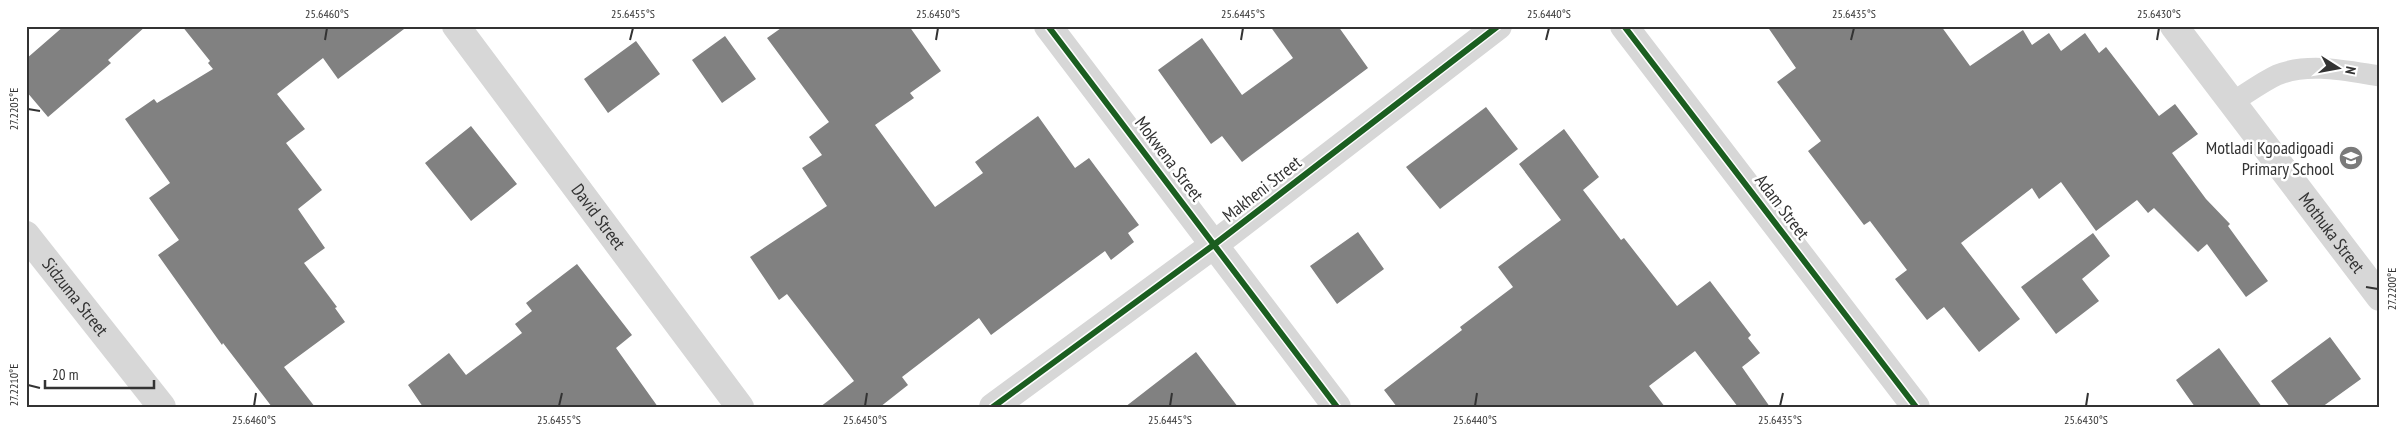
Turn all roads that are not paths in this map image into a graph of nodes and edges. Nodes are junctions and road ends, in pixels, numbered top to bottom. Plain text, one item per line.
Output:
1 (456, 26) edge
2 (1048, 26) edge
3 (1498, 26) edge
4 (1624, 26) edge
5 (2174, 26) edge
6 (2380, 76) edge
7 (2231, 103) junction
8 (26, 235) edge
9 (1215, 244) junction
10 (2380, 297) edge
11 (162, 407) edge
12 (740, 407) edge
13 (993, 407) edge
14 (1337, 407) edge
15 (1916, 407) edge

1 - 12 street, David Street
2 - 9 street, Mokwena Street
3 - 9 street, Makheni Street
4 - 15 street, Adam Street
5 - 7 street, Mothuka Street
6 - 7 lane
7 - 10 street, Mothuka Street
8 - 11 street, Sidzuma Street
9 - 13 street, Makheni Street
9 - 14 street, Mokwena Street

